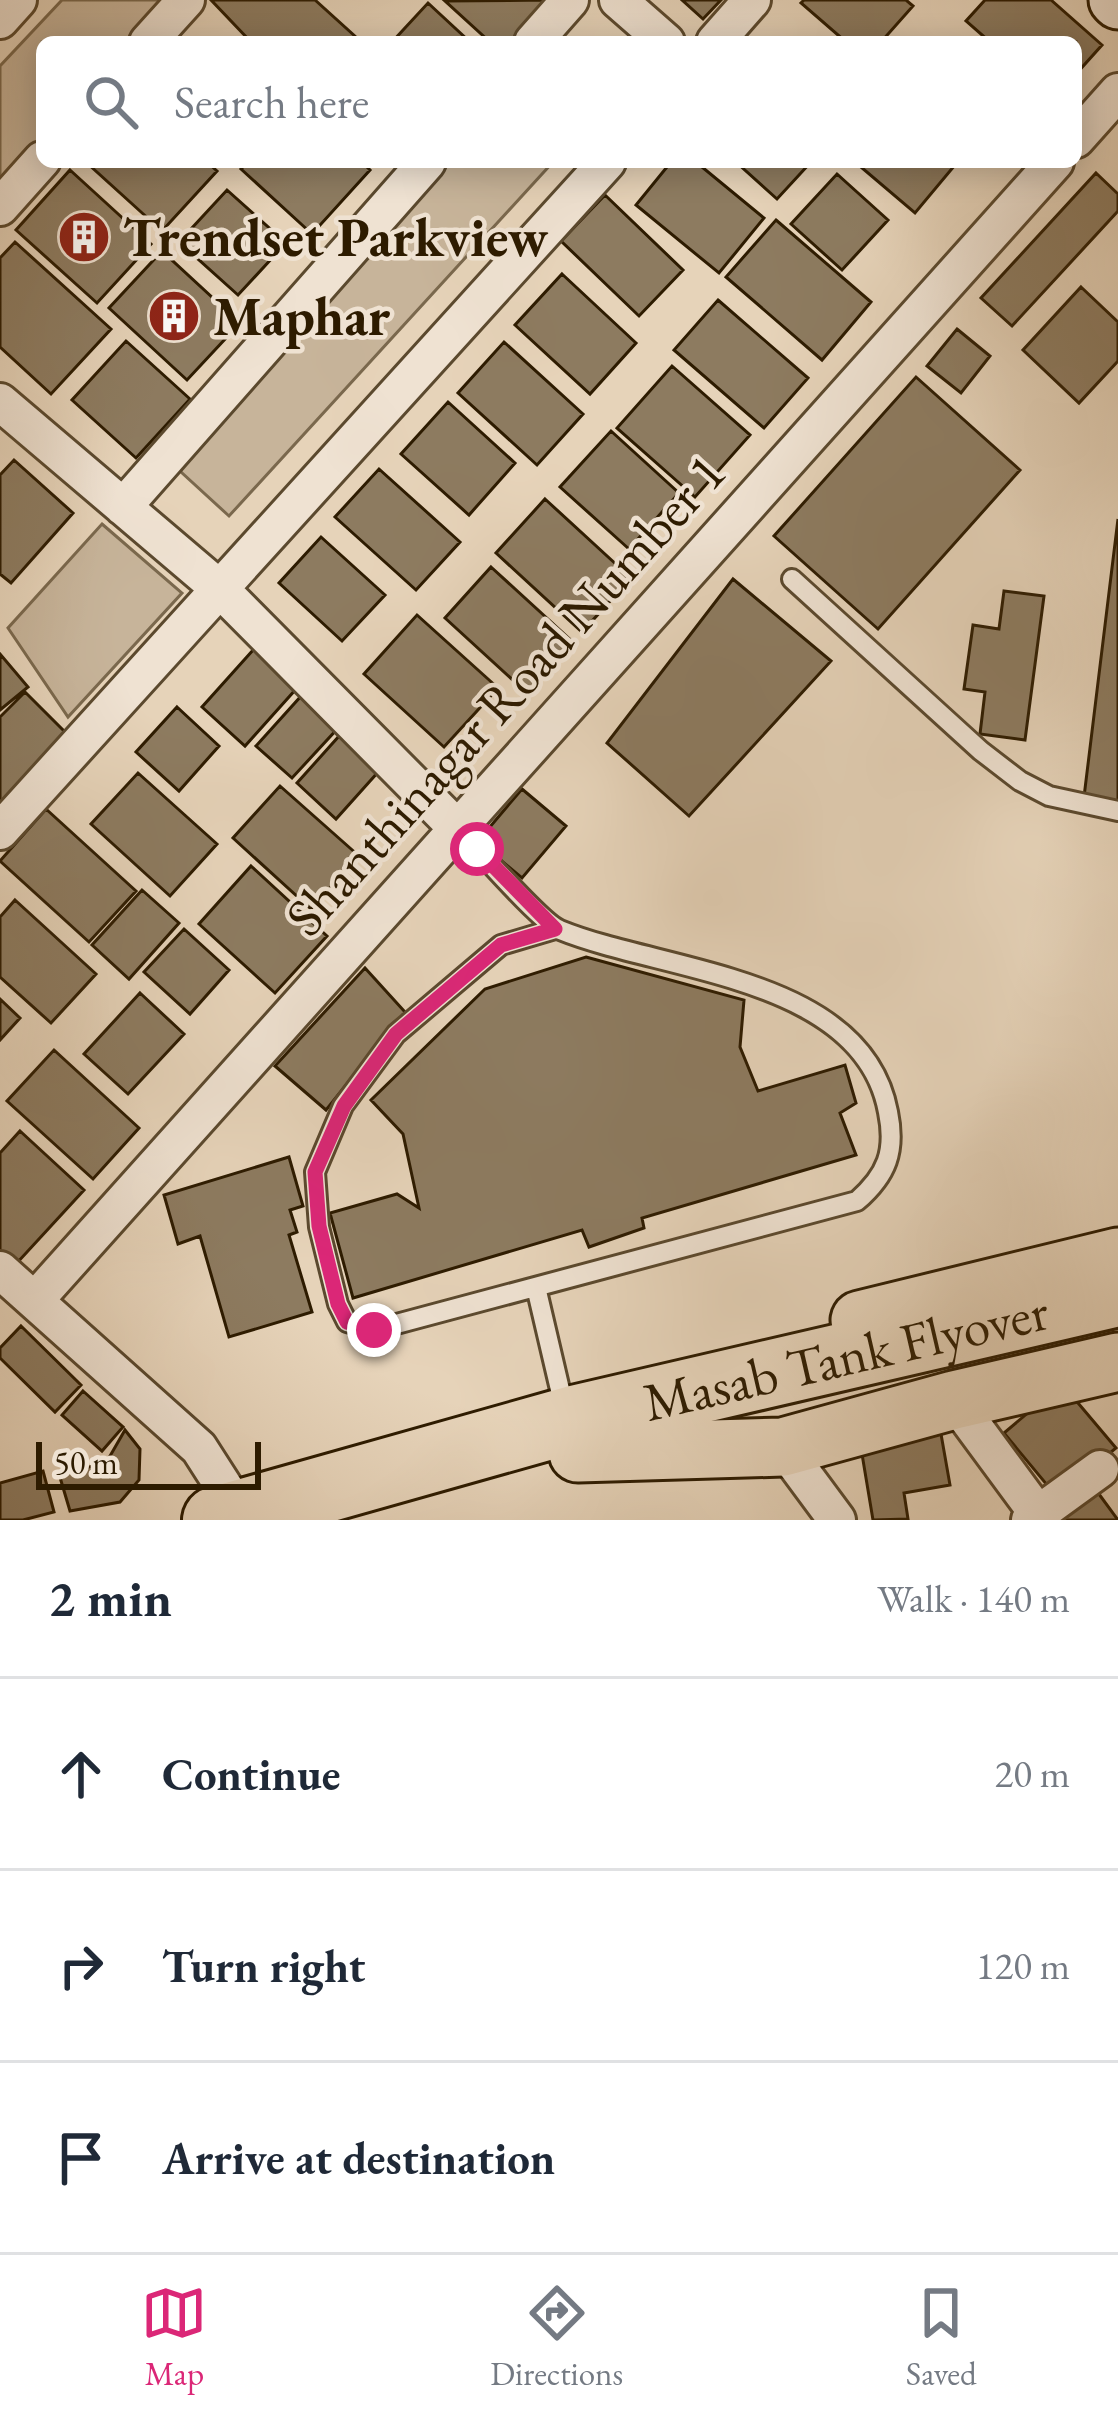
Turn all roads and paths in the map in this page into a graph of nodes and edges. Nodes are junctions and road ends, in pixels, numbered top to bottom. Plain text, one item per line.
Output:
1 (18, 0) edge
2 (186, 0) edge
3 (570, 0) edge
4 (618, 0) edge
5 (752, 0) edge
6 (0, 20) edge
7 (153, 36) edge
8 (538, 36) edge
9 (659, 36) edge
10 (720, 36) edge
11 (1118, 92) edge
12 (1082, 132) edge
13 (36, 167) edge
14 (422, 168) edge
15 (603, 168) edge
16 (1050, 168) edge
17 (0, 206) edge
18 (0, 402) edge
19 (123, 507) junction
20 (792, 580) dead end
21 (221, 590) junction
22 (1118, 811) edge
23 (456, 826) junction
24 (0, 831) edge
25 (555, 929) junction
26 (1118, 1256) edge
27 (0, 1270) edge
28 (536, 1287) junction
29 (1118, 1293) edge
30 (36, 1299) junction
31 (1118, 1324) edge
32 (1118, 1362) edge
33 (954, 1400) junction
34 (784, 1404) junction
35 (573, 1431) junction
36 (1100, 1469) dead end
37 (228, 1516) edge
38 (1034, 1517) edge
39 (354, 1520) edge
40 (837, 1520) edge

1 - 6 street
2 - 7 street
3 - 8 street
4 - 9 street
5 - 10 street
11 - 12 street
13 - 17 street
14 - 19 street
15 - 21 street
16 - 23 street, Shanthinagar Road Number 1
18 - 19 street
19 - 21 street
20 - 22 lane
21 - 23 street
21 - 24 street
23 - 25 lane
23 - 30 street, Shanthinagar Road Number 1
25 - 28 lane
25 - 28 lane
26 - 35 main road
27 - 30 street
28 - 35 lane
29 - 34 highway, Masab Tank Flyover
30 - 37 street
31 - 34 highway, Masab Tank Flyover
32 - 33 main road
33 - 34 main road
33 - 38 street
34 - 35 highway, Masab Tank Flyover
34 - 40 street
35 - 37 highway
35 - 39 highway
36 - 38 street

